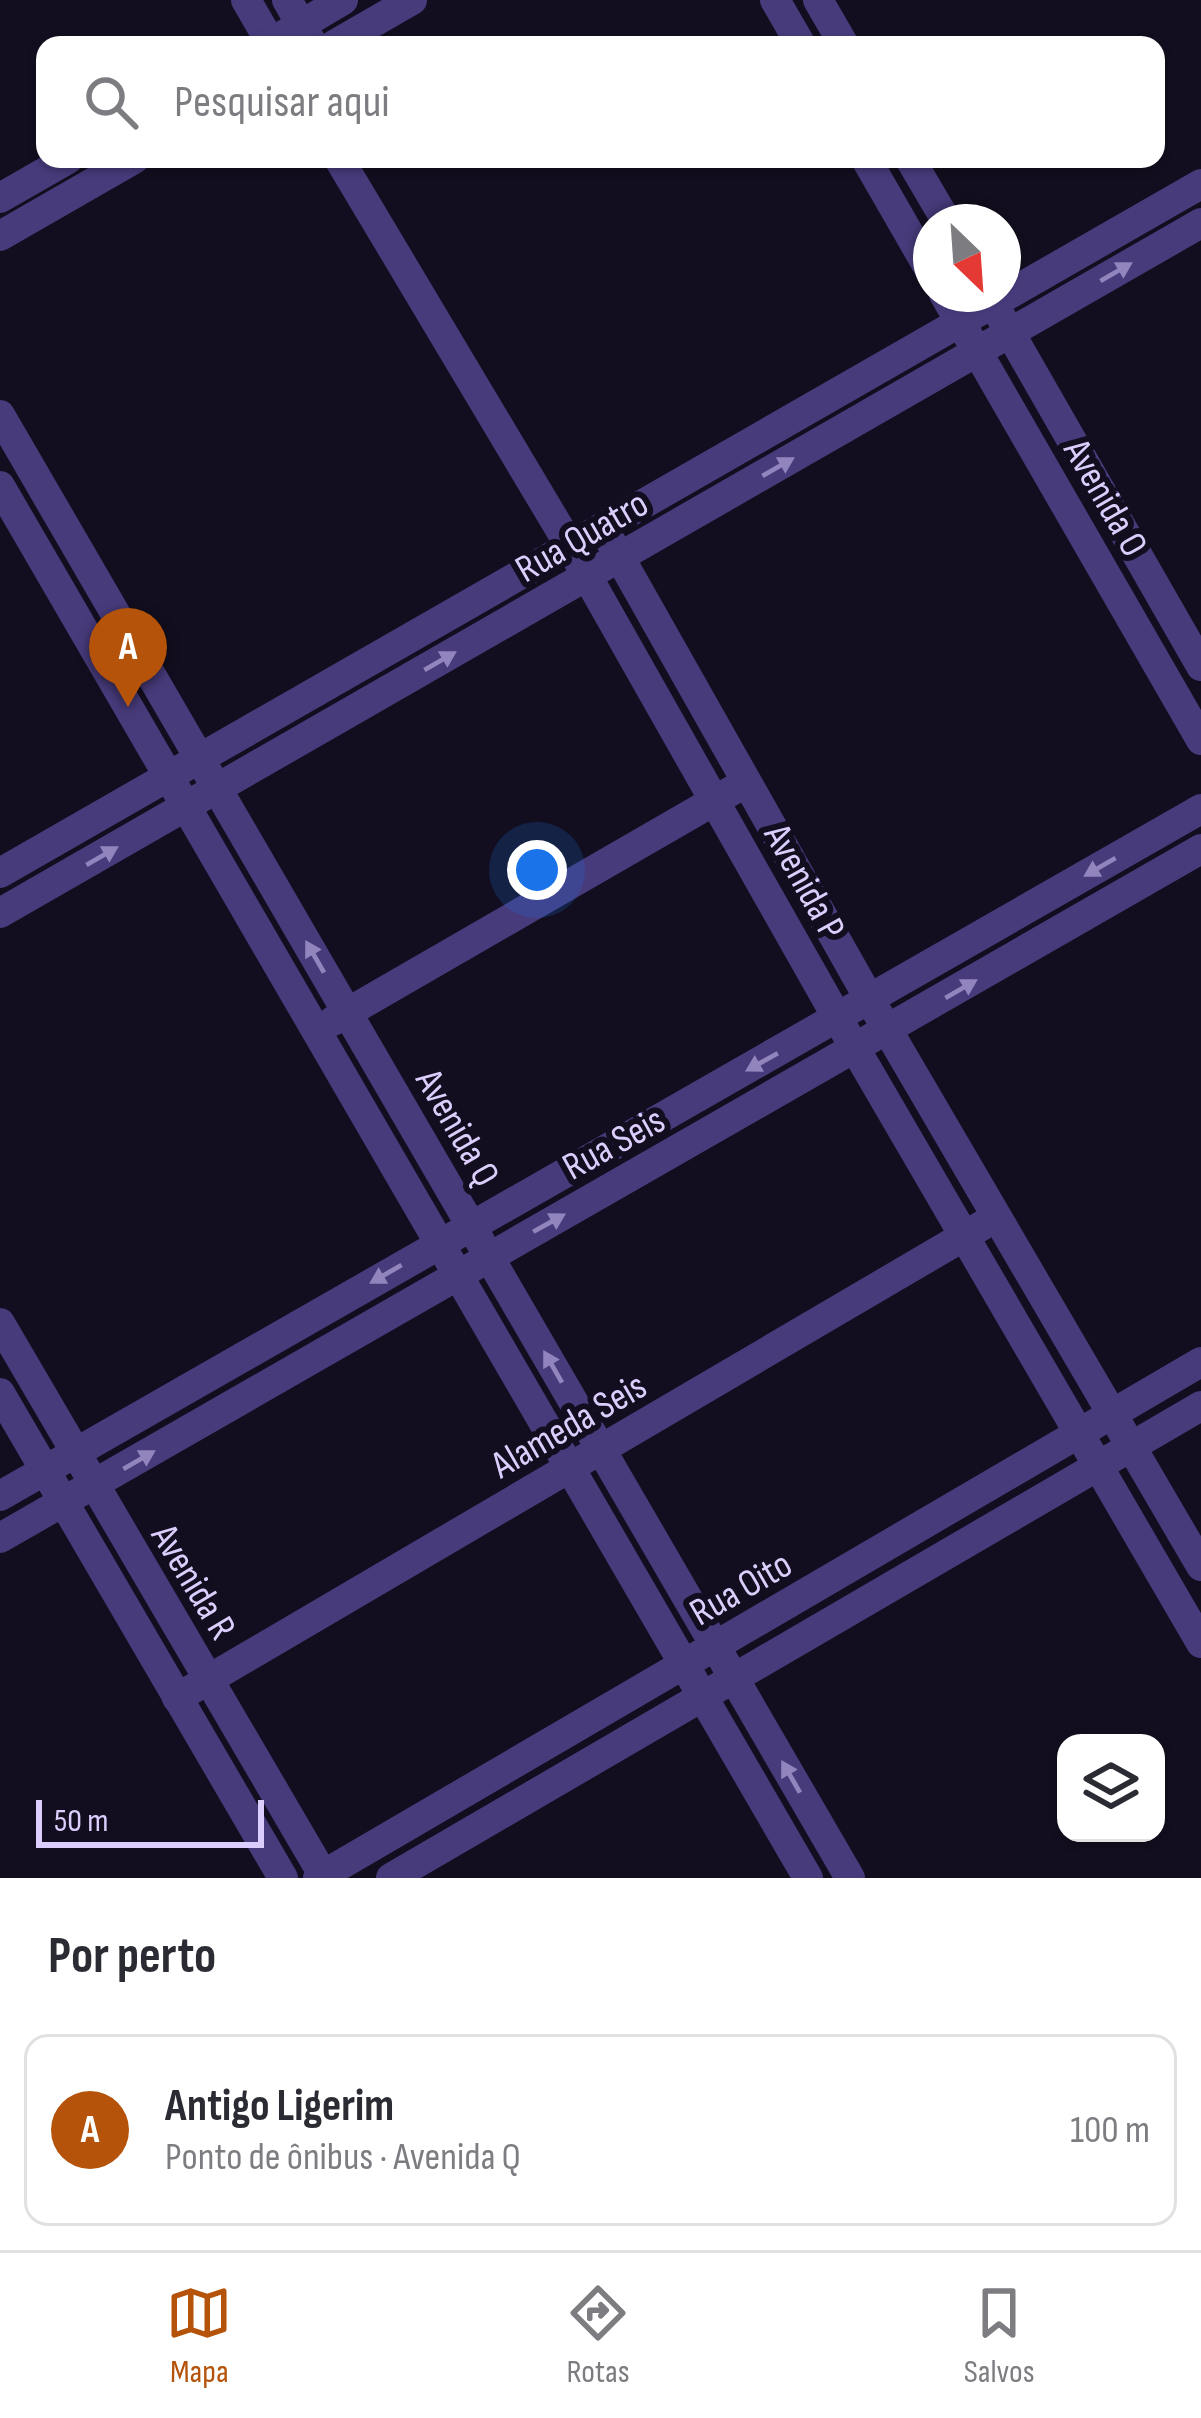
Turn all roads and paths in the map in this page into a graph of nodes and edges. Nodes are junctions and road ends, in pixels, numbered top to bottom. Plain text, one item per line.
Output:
1 (246, 0) edge
2 (344, 0) edge
3 (412, 0) edge
4 (775, 0) edge
5 (818, 0) edge
6 (300, 23) edge
7 (266, 36) edge
8 (350, 36) edge
9 (796, 36) edge
10 (839, 36) edge
11 (52, 168) edge
12 (118, 168) edge
13 (344, 168) edge
14 (871, 168) edge
15 (915, 168) edge
16 (1201, 184) edge
17 (0, 198) edge
18 (936, 204) edge
19 (1201, 223) edge
20 (0, 236) edge
21 (913, 241) edge
22 (1021, 282) edge
23 (954, 312) edge
24 (973, 312) edge
25 (999, 312) edge
26 (960, 322) junction
27 (1010, 332) junction
28 (978, 351) junction
29 (0, 415) edge
30 (0, 486) edge
31 (602, 528) junction
32 (570, 545) junction
33 (621, 557) junction
34 (587, 576) junction
35 (1201, 666) edge
36 (1201, 740) edge
37 (199, 759) junction
38 (168, 777) junction
39 (748, 781) junction
40 (218, 790) junction
41 (716, 800) junction
42 (186, 808) junction
43 (1201, 808) edge
44 (1201, 849) edge
45 (0, 874) edge
46 (0, 914) edge
47 (870, 1000) junction
48 (347, 1012) junction
49 (838, 1019) junction
50 (315, 1030) junction
51 (889, 1031) junction
52 (856, 1050) junction
53 (998, 1216) junction
54 (471, 1225) junction
55 (966, 1235) junction
56 (439, 1244) junction
57 (489, 1256) junction
58 (457, 1275) junction
59 (0, 1323) edge
60 (1201, 1362) edge
61 (0, 1393) edge
62 (1201, 1406) edge
63 (1112, 1414) junction
64 (1080, 1432) junction
65 (1132, 1448) junction
66 (601, 1450) junction
67 (75, 1453) junction
68 (1099, 1466) junction
69 (569, 1468) junction
70 (44, 1470) junction
71 (94, 1486) junction
72 (0, 1496) edge
73 (62, 1504) junction
74 (0, 1538) edge
75 (1201, 1566) edge
76 (1201, 1643) edge
77 (715, 1646) junction
78 (684, 1665) junction
79 (734, 1679) junction
80 (208, 1680) junction
81 (703, 1697) junction
82 (177, 1698) junction
83 (322, 1877) edge
84 (284, 1878) edge
85 (391, 1878) edge
86 (808, 1878) edge
87 (850, 1878) edge

1 - 7 street
2 - 6 street
3 - 8 street
4 - 9 street
5 - 10 street
11 - 17 street
12 - 20 street
13 - 32 street, Avenida P
14 - 21 street
15 - 18 street
16 - 22 street, Rua Quatro
27 -> 19 street, Rua Quatro
23 - 26 street, Avenida O
24 - 26 street, Rua Quatro
25 - 27 street, Avenida O
26 - 28 street, Avenida O
26 - 31 street, Rua Quatro
27 - 28 street, Rua Quatro
27 - 35 street, Avenida O
33 -> 28 street, Rua Quatro
28 - 36 street, Avenida O
29 - 37 street, Avenida Q
30 - 38 street, Avenida Q
31 - 32 street, Rua Quatro
31 - 33 street, Avenida P
32 - 34 street, Avenida P
32 - 37 street, Rua Quatro
33 - 34 street, Rua Quatro
33 - 39 street, Avenida P
40 -> 34 street, Rua Quatro
34 - 41 street, Avenida P
37 - 38 street, Rua Quatro
37 - 40 street, Avenida Q
38 - 42 street, Avenida Q
38 - 45 street, Rua Quatro
39 - 41 street
39 - 47 street, Avenida P
40 - 42 street, Rua Quatro
48 -> 40 street, Avenida Q
41 - 48 street
41 - 49 street, Avenida P
46 -> 42 street, Rua Quatro
42 - 50 street, Avenida Q
43 -> 47 street, Rua Seis
51 -> 44 street, Rua Seis
47 - 49 street, Rua Seis
47 - 51 street, Avenida P
48 - 50 street
48 - 54 street, Avenida Q
49 - 52 street, Avenida P
49 -> 54 street, Rua Seis
50 - 56 street, Avenida Q
51 - 52 street, Rua Seis
51 - 53 street, Avenida P
52 - 55 street, Avenida P
57 -> 52 street, Rua Seis
53 - 55 street, Alameda Seis
53 - 63 street, Avenida P
54 - 56 street, Rua Seis
54 - 57 street, Avenida Q
55 - 64 street, Avenida P
55 - 66 street, Alameda Seis
56 - 58 street, Avenida Q
56 -> 67 street, Rua Seis
57 - 58 street, Rua Seis
66 -> 57 street, Avenida Q
58 - 69 street, Avenida Q
71 -> 58 street, Rua Seis
59 - 67 street, Avenida R
60 - 63 street, Rua Oito
61 - 70 street, Avenida R
62 - 65 street, Rua Oito
63 - 64 street, Rua Oito
63 - 65 street, Avenida P
64 - 68 street, Avenida P
64 - 77 street, Rua Oito
65 - 68 street, Rua Oito
65 - 75 street, Avenida P
66 - 69 street, Alameda Seis
66 - 77 street, Avenida Q
67 - 70 street, Rua Seis
67 - 71 street, Avenida R
68 - 76 street, Avenida P
68 - 79 street, Rua Oito
69 - 78 street, Avenida Q
69 - 80 street, Alameda Seis
70 - 72 street, Rua Seis
70 - 73 street, Avenida R
71 - 73 street, Rua Seis
71 - 80 street, Avenida R
73 - 74 street, Rua Seis
73 - 82 street, Avenida R
77 - 78 street, Rua Oito
77 - 79 street, Avenida Q
78 - 81 street, Avenida Q
78 - 83 street, Rua Oito
79 - 81 street, Rua Oito
87 -> 79 street, Avenida Q
80 - 82 street, Alameda Seis
80 - 83 street, Avenida R
81 - 85 street, Rua Oito
81 - 86 street, Avenida Q
82 - 84 street, Avenida R

